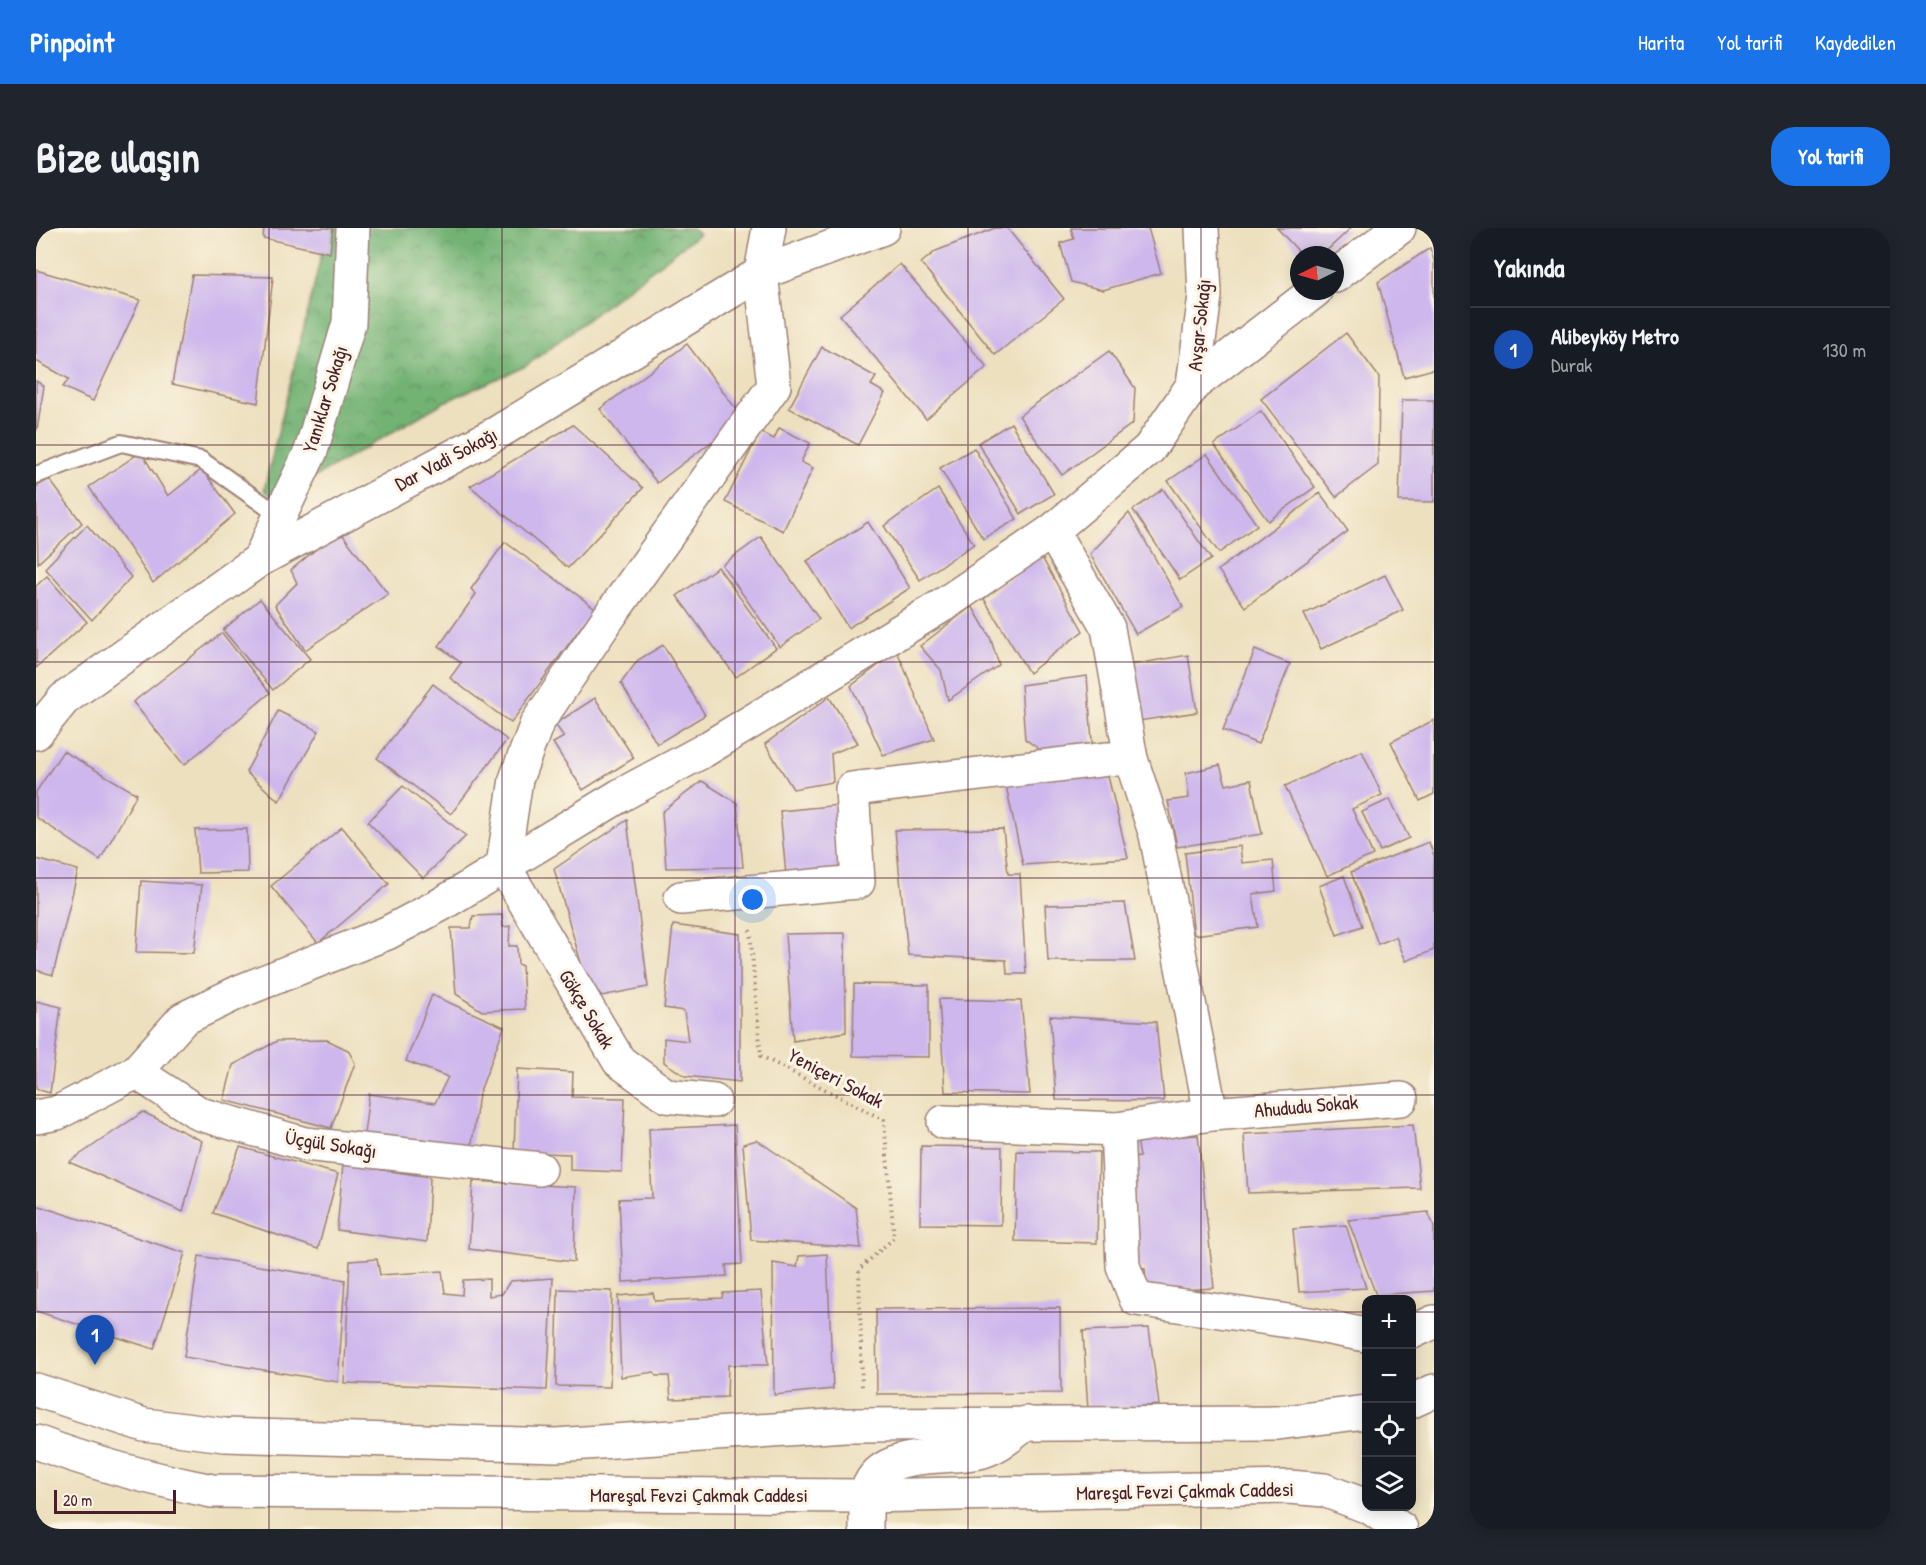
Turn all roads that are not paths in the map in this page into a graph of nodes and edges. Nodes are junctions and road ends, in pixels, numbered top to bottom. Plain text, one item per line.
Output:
1 (353, 228) edge
2 (769, 228) edge
3 (883, 228) edge
4 (1202, 228) edge
5 (1399, 228) edge
6 (1344, 269) edge
7 (761, 273) junction
8 (1303, 300) edge
9 (1193, 386) junction
10 (36, 475) edge
11 (280, 516) junction
12 (1052, 531) junction
13 (259, 560) junction
14 (36, 733) edge
15 (1131, 759) junction
16 (503, 865) junction
17 (681, 898) dead end
18 (136, 1072) junction
19 (1401, 1099) dead end
20 (714, 1101) dead end
21 (1211, 1114) junction
22 (36, 1117) edge
23 (944, 1122) dead end
24 (1117, 1129) junction
25 (540, 1169) dead end
26 (1434, 1322) edge
27 (1416, 1330) edge
28 (1362, 1334) edge
29 (36, 1390) edge
30 (1434, 1391) edge
31 (1416, 1399) edge
32 (1362, 1412) edge
33 (1026, 1424) junction
34 (36, 1442) edge
35 (866, 1496) junction
36 (1362, 1504) edge
37 (1374, 1511) edge
38 (866, 1529) edge
39 (1401, 1529) edge

1 - 11 street, Yanıklar Sokağı
2 - 7 street
3 - 7 street, Dar Vadi Sokağı
4 - 9 street, Avşar Sokağı
5 - 6 street
7 - 13 street, Dar Vadi Sokağı
7 - 16 street
8 - 9 street
9 - 12 street
10 - 11 lane
11 - 13 street, Yanıklar Sokağı
12 - 15 street
12 - 16 street
13 - 14 street, Dar Vadi Sokağı
15 - 17 street
15 - 21 street
16 - 18 street
16 - 20 street, Gökçe Sokak
18 - 22 street
18 - 25 street, Üçgül Sokağı
19 - 21 street, Ahududu Sokak
21 - 24 street, Ahududu Sokak
23 - 24 street, Ahududu Sokak
24 - 28 street
26 - 27 street
29 - 33 street
30 - 31 street
32 - 33 street
33 - 35 street
34 - 35 street, Mareşal Fevzi Çakmak Caddesi
35 - 36 street, Mareşal Fevzi Çakmak Caddesi
35 - 38 street
37 - 39 street, Mareşal Fevzi Çakmak Caddesi

